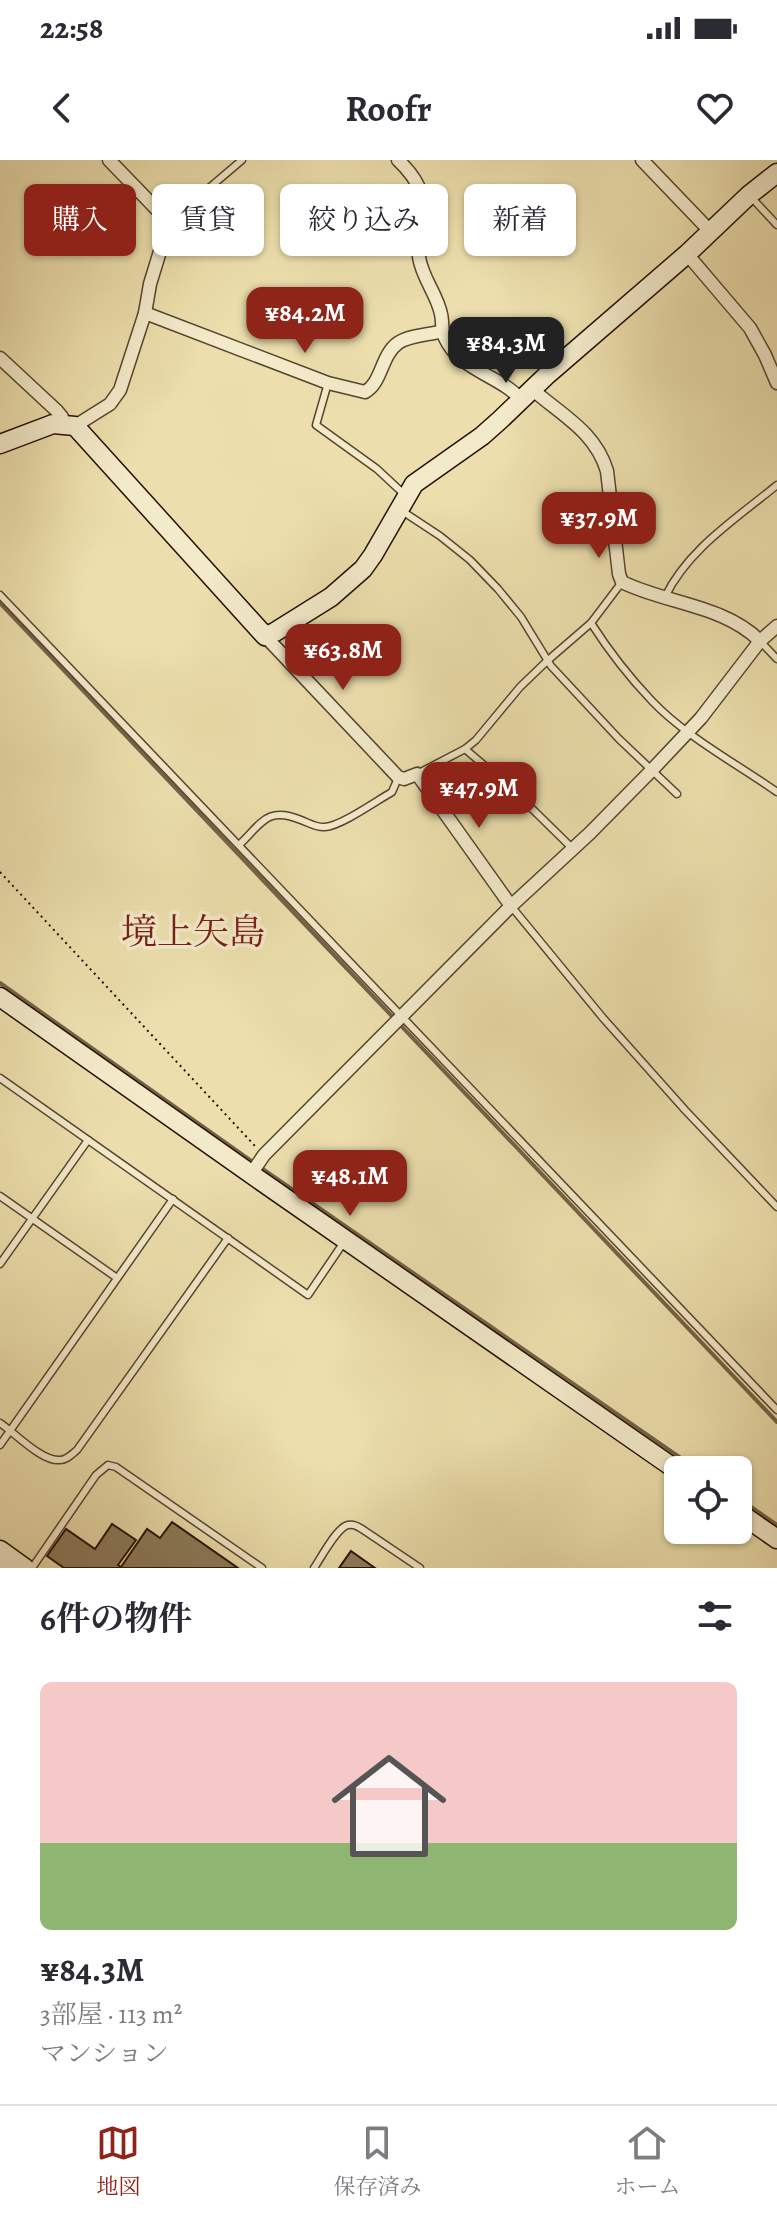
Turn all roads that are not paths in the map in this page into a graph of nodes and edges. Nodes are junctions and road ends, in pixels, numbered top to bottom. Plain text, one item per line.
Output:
1 (109, 160) edge
2 (242, 160) edge
3 (398, 160) edge
4 (642, 160) edge
5 (777, 173) edge
6 (214, 184) edge
7 (749, 195) junction
8 (152, 204) edge
9 (777, 225) edge
10 (710, 231) junction
11 (687, 254) junction
12 (159, 256) edge
13 (145, 313) junction
14 (443, 331) junction
15 (0, 358) edge
16 (328, 383) junction
17 (777, 383) edge
18 (526, 395) junction
19 (69, 425) junction
20 (0, 444) edge
21 (777, 485) edge
22 (402, 503) junction
23 (622, 582) junction
24 (0, 595) edge
25 (665, 597) junction
26 (591, 623) junction
27 (777, 626) edge
28 (265, 636) junction
29 (760, 641) junction
30 (777, 659) edge
31 (547, 661) junction
32 (689, 731) junction
33 (465, 749) junction
34 (651, 771) junction
35 (417, 774) junction
36 (398, 777) junction
37 (777, 792) edge
38 (677, 794) dead end
39 (239, 845) junction
40 (573, 849) junction
41 (511, 906) junction
42 (0, 997) edge
43 (402, 1017) junction
44 (0, 1078) edge
45 (88, 1140) junction
46 (251, 1174) junction
47 (0, 1196) edge
48 (173, 1199) junction
49 (777, 1207) edge
50 (32, 1219) junction
51 (228, 1238) junction
52 (345, 1240) junction
53 (0, 1264) edge
54 (117, 1278) junction
55 (777, 1410) edge
56 (0, 1423) edge
57 (11, 1430) junction
58 (0, 1445) edge
59 (664, 1461) edge
60 (752, 1522) edge
61 (777, 1539) edge
62 (0, 1550) edge
63 (25, 1568) edge
64 (32, 1568) edge
65 (262, 1568) edge
66 (314, 1568) edge
67 (420, 1568) edge

1 - 8 street
2 - 6 lane
3 - 14 street
4 - 10 street
5 - 7 street
7 - 9 lane
7 - 10 street
10 - 11 street
11 - 17 street
11 - 18 street
12 - 13 street
13 - 16 street
13 - 19 street
14 - 16 street
14 - 18 street
15 - 19 street
16 - 22 lane
18 - 22 street
18 - 23 street
19 - 20 street
19 - 28 street
21 - 25 lane
22 - 28 street
22 - 31 lane
23 - 25 street
23 - 26 lane
24 - 39 lane
25 - 29 street
26 - 31 lane
26 - 32 lane
27 - 29 street
28 - 36 street
29 - 30 lane
29 - 32 street
31 - 33 lane
31 - 34 lane
32 - 34 street
32 - 37 lane
33 - 35 lane
33 - 40 lane
34 - 38 lane
34 - 40 street
35 - 36 street
35 - 41 street
36 - 39 lane
39 - 43 lane
40 - 41 street
41 - 43 street
41 - 49 lane
42 - 46 street
43 - 46 street
43 - 55 lane
44 - 45 lane
45 - 48 lane
45 - 50 lane
46 - 52 street
47 - 50 lane
48 - 51 lane
48 - 54 lane
50 - 53 lane
50 - 54 lane
51 - 52 lane
51 - 57 lane
52 - 59 street
54 - 57 lane
56 - 57 lane
57 - 58 lane
60 - 61 street
62 - 63 street
64 - 65 lane
66 - 67 lane

